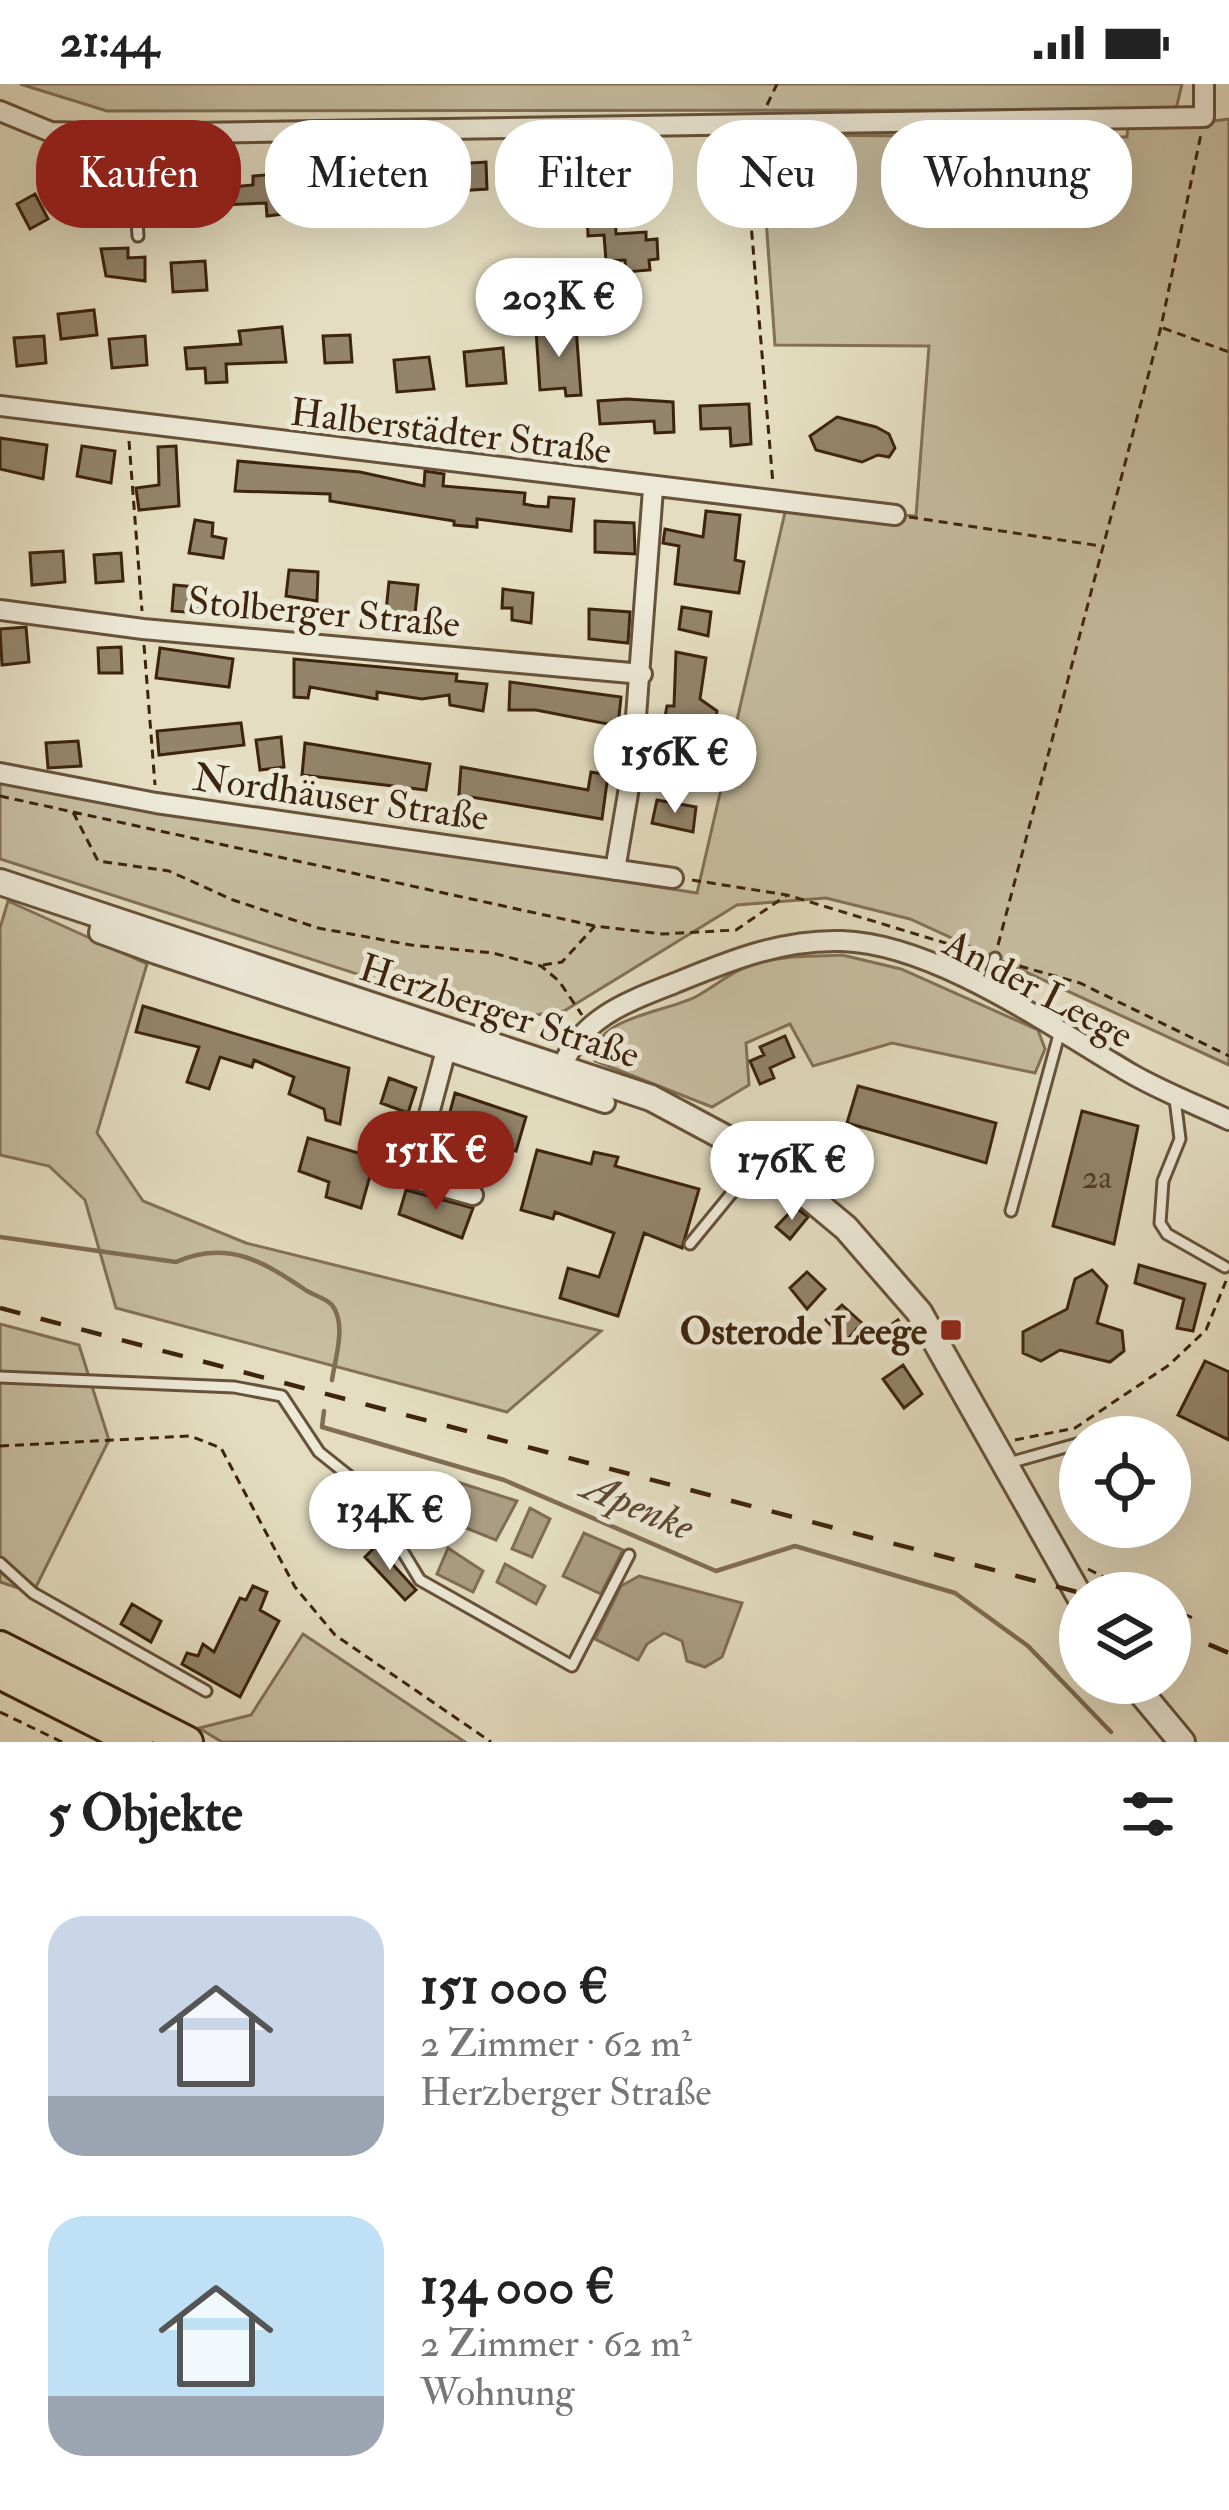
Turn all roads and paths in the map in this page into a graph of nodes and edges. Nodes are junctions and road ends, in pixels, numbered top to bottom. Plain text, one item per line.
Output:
1 (777, 84) edge
2 (1204, 84) edge
3 (0, 112) edge
4 (1204, 117) junction
5 (754, 120) edge
6 (857, 122) edge
7 (697, 125) edge
8 (36, 126) edge
9 (241, 132) edge
10 (137, 228) edge
11 (758, 228) edge
12 (138, 236) dead end
13 (1161, 327) junction
14 (1229, 352) edge
15 (0, 406) edge
16 (653, 489) junction
17 (775, 504) junction
18 (895, 515) joint
19 (1103, 546) junction
20 (0, 610) edge
21 (642, 674) junction
22 (0, 773) edge
23 (0, 796) edge
24 (73, 812) junction
25 (615, 870) junction
26 (673, 878) joint
27 (0, 882) edge
28 (787, 895) junction
29 (102, 916) junction
30 (596, 926) junction
31 (995, 958) junction
32 (541, 966) junction
33 (986, 988) junction
34 (589, 1027) junction
35 (1060, 1030) junction
36 (446, 1050) junction
37 (1229, 1056) edge
38 (562, 1067) junction
39 (1174, 1094) junction
40 (604, 1103) dead end
41 (1229, 1120) edge
42 (761, 1157) junction
43 (473, 1195) dead end
44 (1010, 1210) dead end
45 (690, 1244) dead end
46 (1225, 1268) joint
47 (0, 1377) edge
48 (0, 1446) edge
49 (1059, 1446) edge
50 (1004, 1453) junction
51 (629, 1555) dead end
52 (0, 1562) edge
53 (1072, 1563) dead end
54 (1066, 1572) edge
55 (1091, 1572) edge
56 (1191, 1617) edge
57 (1195, 1619) dead end
58 (0, 1647) edge
59 (0, 1673) edge
60 (206, 1691) dead end
61 (1150, 1704) edge
62 (0, 1712) edge
63 (62, 1742) edge
64 (137, 1742) edge
65 (187, 1742) edge
66 (491, 1742) edge
67 (1182, 1742) edge

1 - 5 path
2 - 4 street
3 - 8 street
4 - 6 street
4 - 13 path
7 - 9 street
10 - 12 lane
11 - 17 path
13 - 14 path
13 - 19 path
15 - 16 street, Halberstädter Straße
16 - 17 street, Halberstädter Straße
16 - 21 street
17 - 18 street, Halberstädter Straße
18 - 19 path
19 - 31 path
20 - 21 street, Stolberger Straße
21 - 25 street
22 - 25 street, Nordhäuser Straße
23 - 24 path
24 - 30 path
24 - 32 path
25 - 26 street, Nordhäuser Straße
26 - 28 path
27 - 29 street, Herzberger Straße
28 - 30 path
28 - 31 path
29 - 36 street, Herzberger Straße
29 - 38 street, Herzberger Straße
30 - 32 path
31 - 33 lane
31 - 37 path
32 - 34 path
33 - 34 street, An der Leege
33 - 35 street, An der Leege
34 - 38 street, An der Leege
35 - 39 street, An der Leege
35 - 44 lane
36 - 40 street, Herzberger Straße
36 - 43 street, Herzberger Straße
38 - 42 street, Herzberger Straße
39 - 41 street, An der Leege
39 - 46 lane
42 - 45 lane
42 - 50 street, Herzberger Straße
46 - 50 path
47 - 51 lane
48 - 66 path
49 - 50 lane
50 - 54 street, Herzberger Straße
52 - 60 lane
53 - 55 path
56 - 57 path
58 - 65 highway
59 - 64 highway
61 - 67 street
62 - 63 path

